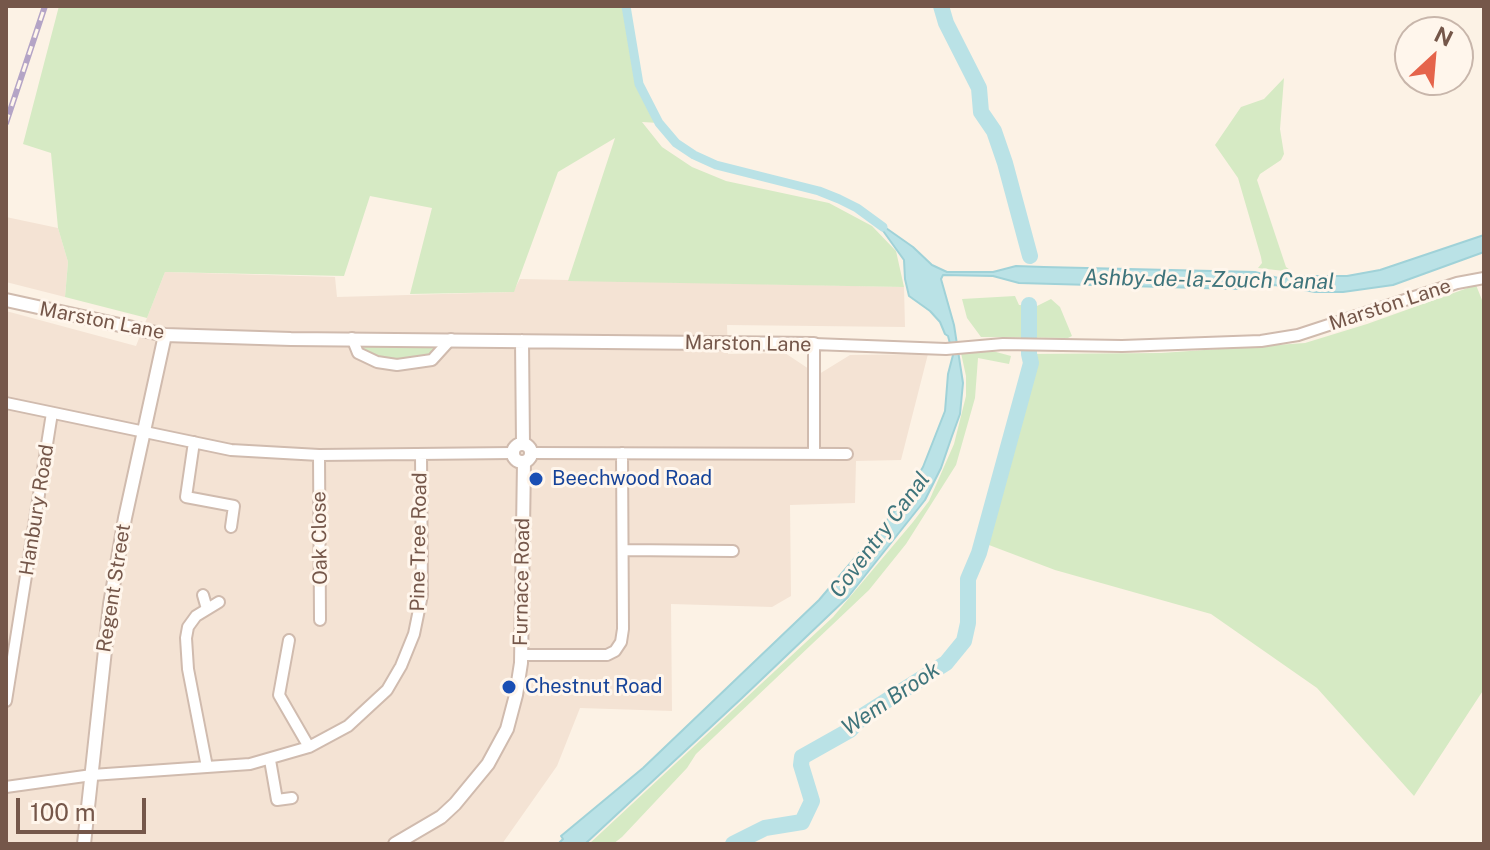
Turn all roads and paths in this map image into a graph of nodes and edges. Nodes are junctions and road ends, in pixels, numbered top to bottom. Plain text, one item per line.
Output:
1 (1484, 278) edge
2 (6, 300) edge
3 (165, 335) junction
4 (352, 338) junction
5 (451, 339) junction
6 (522, 341) junction
7 (814, 344) junction
8 (6, 403) edge
9 (52, 413) junction
10 (143, 432) junction
11 (194, 442) junction
12 (522, 453) junction
13 (622, 453) junction
14 (421, 454) junction
15 (814, 454) junction
16 (847, 454) dead end
17 (319, 455) junction
18 (231, 527) dead end
19 (623, 550) junction
20 (733, 551) dead end
21 (203, 595) dead end
22 (219, 602) dead end
23 (207, 609) junction
24 (320, 620) dead end
25 (289, 640) dead end
26 (522, 655) junction
27 (6, 701) edge
28 (309, 747) junction
29 (270, 760) junction
30 (207, 767) junction
31 (92, 775) junction
32 (6, 787) edge
33 (292, 798) dead end
34 (84, 844) edge
35 (395, 844) edge

1 - 7 street, Marston Lane
2 - 3 street, Marston Lane
3 - 4 street, Marston Lane
3 - 10 street, Regent Street
4 - 5 street, Marston Lane
4 - 5 street
5 - 6 street, Marston Lane
6 - 7 street, Marston Lane
6 - 12 street, Furnace Road
7 - 15 street
8 - 9 street
9 - 10 street
9 - 27 street, Hanbury Road
10 - 11 street
10 - 31 street, Regent Street
11 - 17 street
11 - 18 street
12 - 13 street
12 - 14 street
12 - 26 street, Furnace Road
13 - 15 street
13 - 19 street
14 - 17 street
14 - 28 street, Pine Tree Road
15 - 16 street
17 - 24 street, Oak Close
19 - 20 street
19 - 26 street
21 - 23 street
22 - 23 street
23 - 30 street
25 - 28 street
26 - 35 street, Furnace Road
28 - 29 street, Pine Tree Road
29 - 30 street, Pine Tree Road
29 - 33 street
30 - 31 street, Pine Tree Road
31 - 32 street, Pine Tree Road
31 - 34 street, Regent Street

